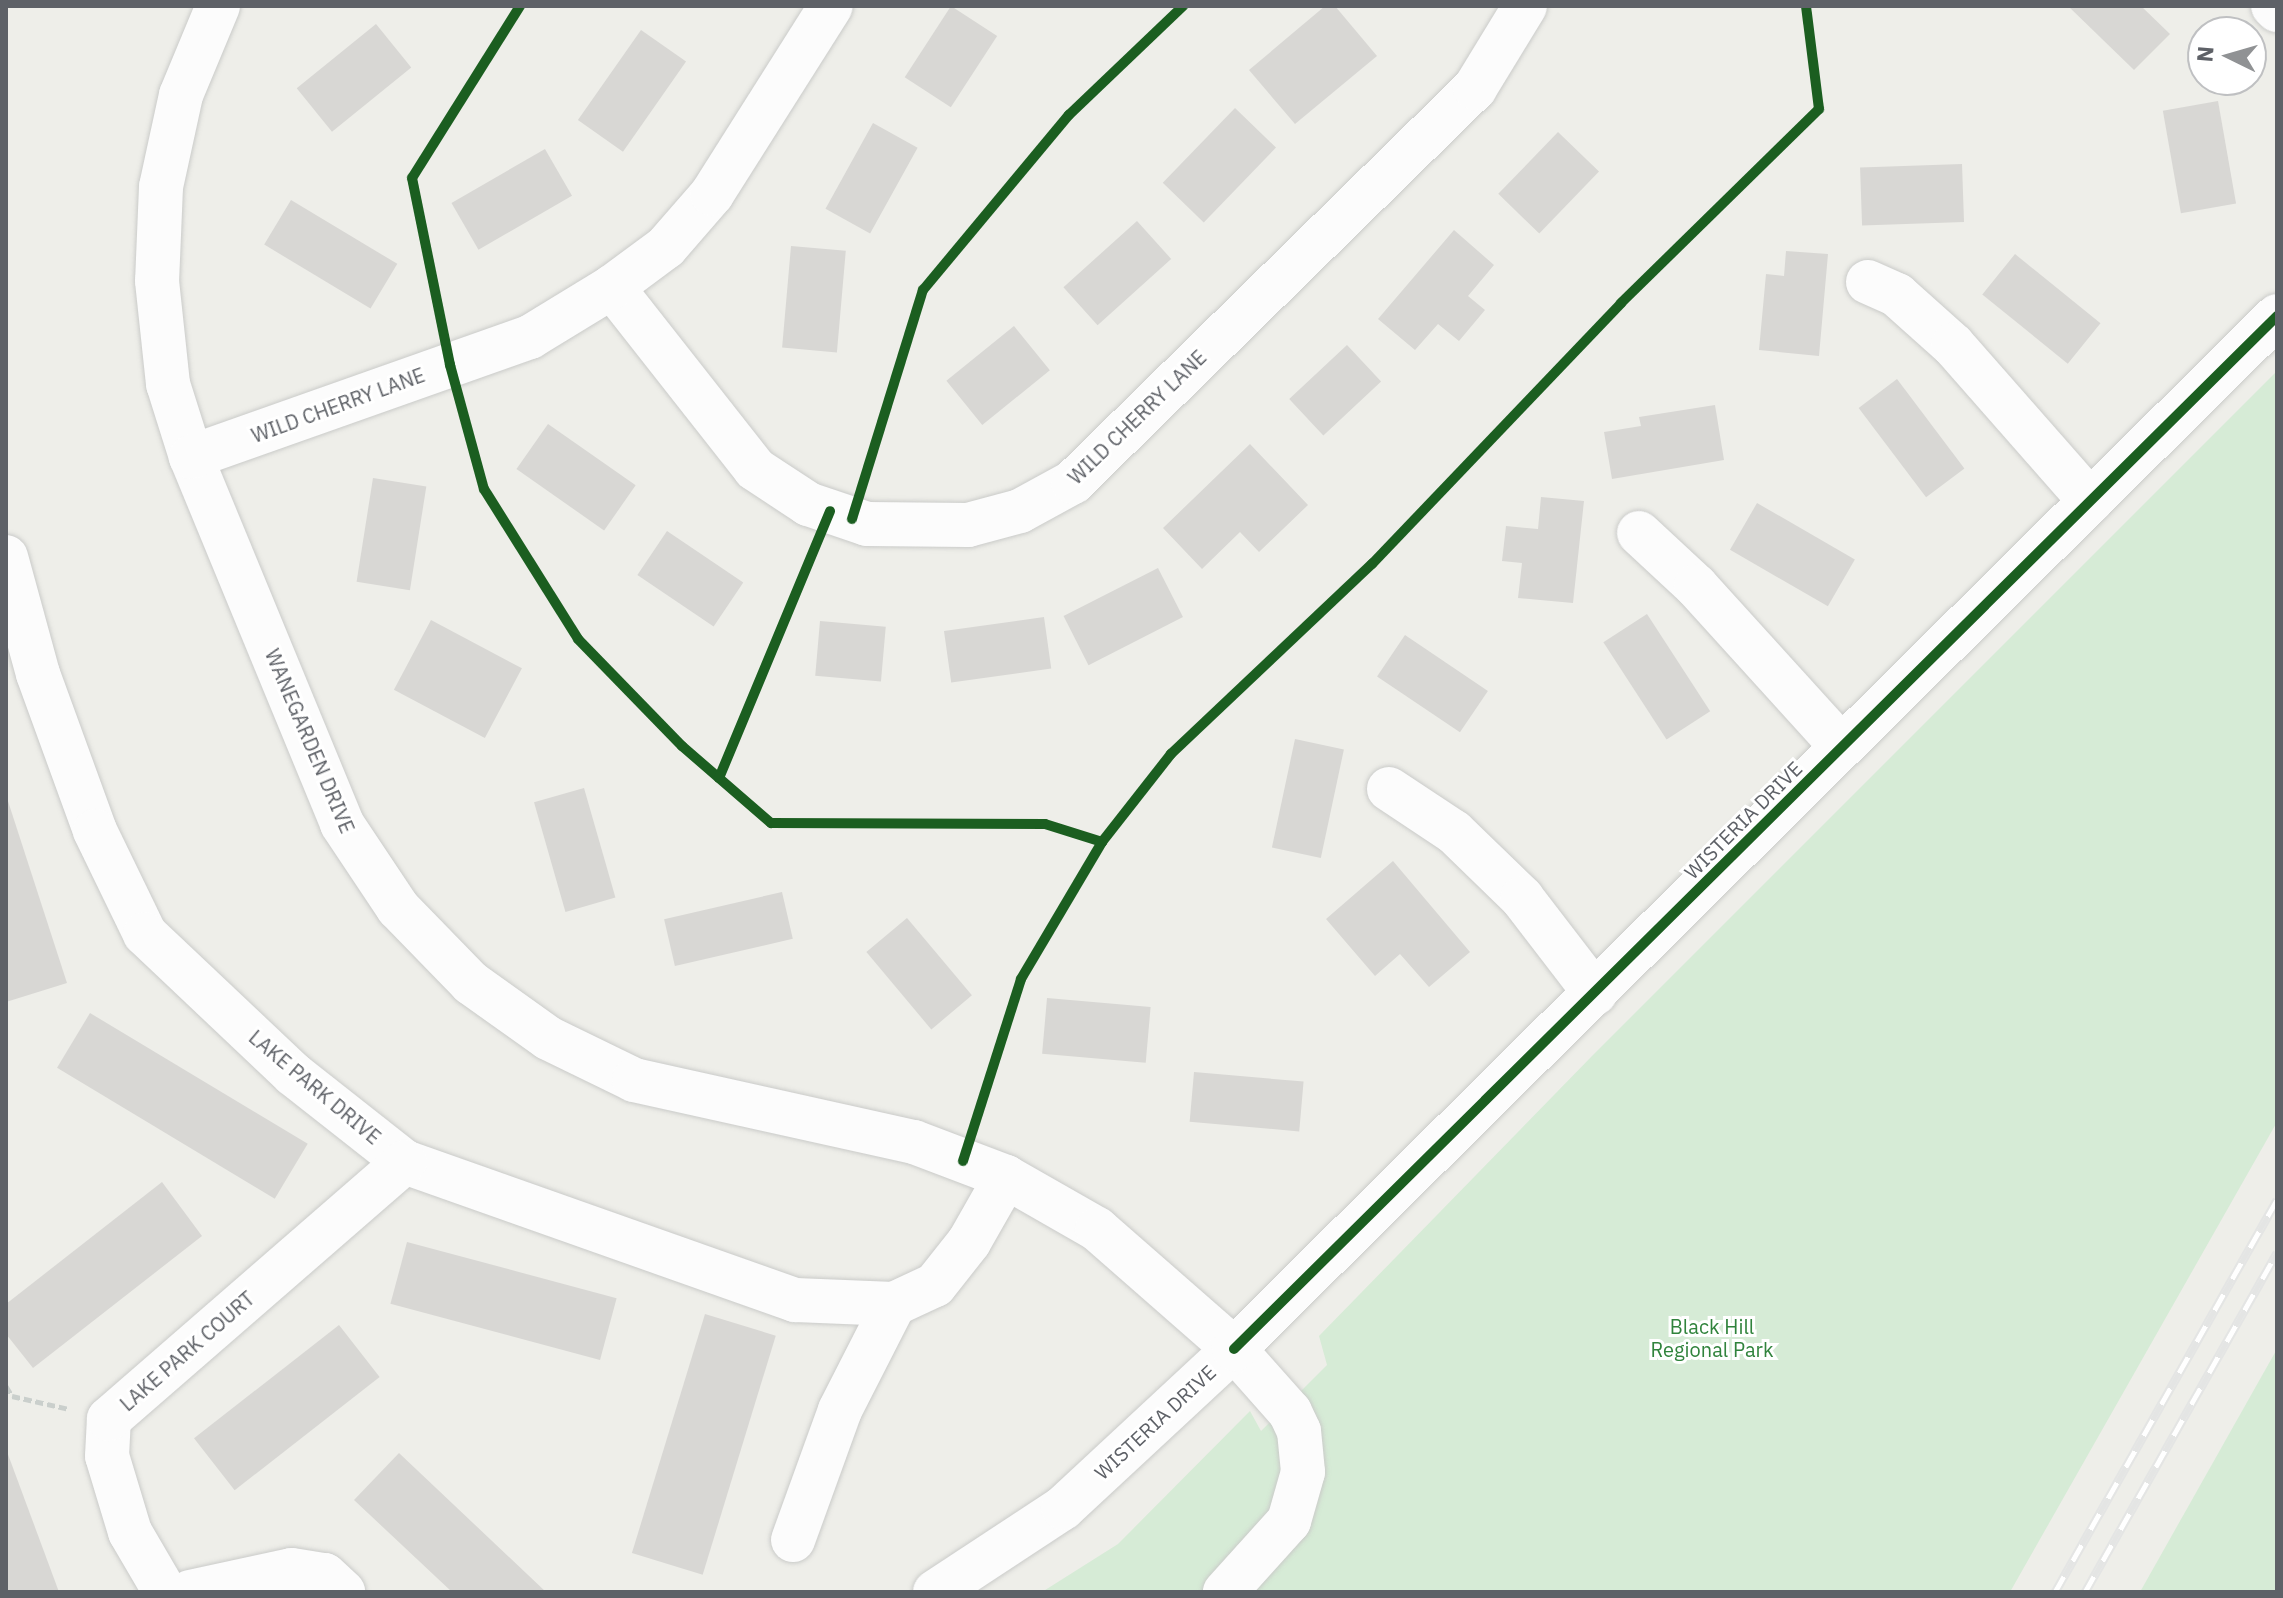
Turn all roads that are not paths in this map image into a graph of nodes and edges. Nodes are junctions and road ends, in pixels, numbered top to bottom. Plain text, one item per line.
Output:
1 (218, 6) edge
2 (831, 6) edge
3 (1525, 6) edge
4 (2273, 6) edge
5 (2277, 10) edge
6 (1868, 282) dead end
7 (612, 287) junction
8 (2277, 316) edge
9 (191, 457) junction
10 (2090, 501) junction
11 (1639, 533) dead end
12 (6, 557) edge
13 (1842, 747) junction
14 (1389, 789) dead end
15 (1595, 993) junction
16 (405, 1162) junction
17 (1006, 1177) junction
18 (894, 1304) junction
19 (1234, 1349) junction
20 (793, 1540) dead end
21 (165, 1592) edge
22 (190, 1592) edge
23 (343, 1592) edge
24 (935, 1592) edge
25 (1225, 1592) edge

1 - 9 street, WANEGARDEN DRIVE
2 - 7 street, WILD CHERRY LANE
3 - 7 street, WILD CHERRY LANE
4 - 5 street
6 - 10 street
7 - 9 street, WILD CHERRY LANE
8 - 10 street, WISTERIA DRIVE
9 - 17 street, WANEGARDEN DRIVE
10 - 13 street, WISTERIA DRIVE
11 - 13 street
12 - 16 street, LAKE PARK DRIVE
13 - 15 street, WISTERIA DRIVE
14 - 15 street
15 - 19 street, WISTERIA DRIVE
16 - 18 street, LAKE PARK DRIVE
16 - 21 street, LAKE PARK COURT
17 - 18 street, LAKE PARK DRIVE
17 - 19 street, WANEGARDEN DRIVE
18 - 20 street
19 - 24 street, WISTERIA DRIVE
19 - 25 street, WANEGARDEN DRIVE
22 - 23 street

